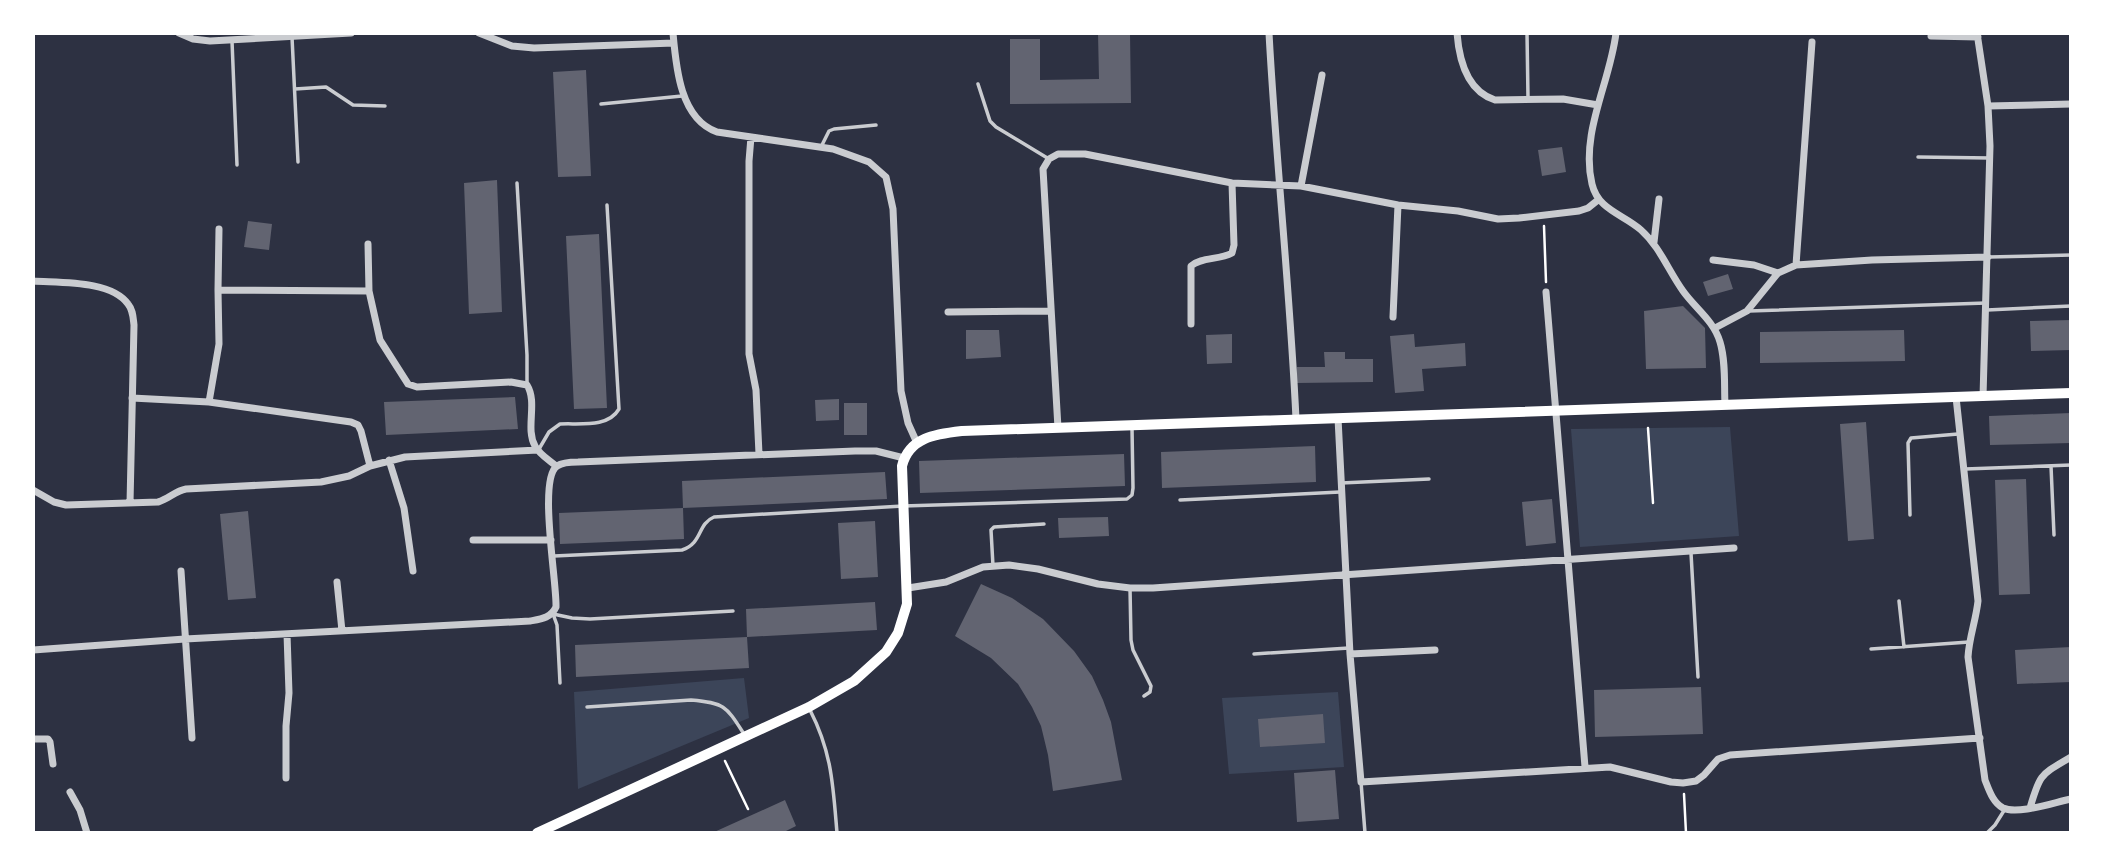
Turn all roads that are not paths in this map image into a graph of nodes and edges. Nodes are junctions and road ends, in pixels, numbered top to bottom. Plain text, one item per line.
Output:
1 (179, 33) edge
2 (351, 33) edge
3 (479, 33) edge
4 (673, 33) edge
5 (1269, 33) edge
6 (1457, 33) edge
7 (1527, 33) edge
8 (1616, 33) edge
9 (1978, 35) edge
10 (1931, 36) dead end
11 (292, 37) junction
12 (232, 41) junction
13 (1812, 42) dead end
14 (674, 43) junction
15 (1322, 75) dead end
16 (978, 84) dead end
17 (295, 89) junction
18 (684, 96) junction
19 (1528, 99) junction
20 (601, 104) dead end
21 (2071, 104) edge
22 (1598, 105) junction
23 (385, 106) dead end
24 (1988, 106) junction
25 (876, 125) dead end
26 (751, 137) junction
27 (821, 147) junction
28 (1918, 157) dead end
29 (1049, 159) junction
30 (1990, 159) junction
31 (298, 162) dead end
32 (237, 165) dead end
33 (517, 183) dead end
34 (1233, 183) junction
35 (1279, 186) junction
36 (1301, 186) junction
37 (1659, 199) dead end
38 (1598, 200) junction
39 (607, 205) dead end
40 (1398, 205) junction
41 (219, 229) dead end
42 (1654, 242) junction
43 (368, 244) dead end
44 (2071, 254) edge
45 (1988, 257) junction
46 (1713, 260) dead end
47 (1796, 265) junction
48 (1778, 273) junction
49 (33, 281) edge
50 (218, 290) junction
51 (369, 291) junction
52 (1546, 292) road end
53 (2071, 306) edge
54 (1985, 307) junction
55 (1747, 311) junction
56 (948, 312) dead end
57 (1051, 312) junction
58 (1393, 317) dead end
59 (1191, 324) dead end
60 (1715, 328) junction
61 (527, 384) junction
62 (2071, 393) edge
63 (1956, 397) junction
64 (1983, 397) junction
65 (132, 398) junction
66 (209, 402) junction
67 (1725, 405) junction
68 (1556, 410) junction
69 (1338, 418) junction
70 (1296, 419) junction
71 (1132, 425) junction
72 (1058, 428) junction
73 (1960, 433) junction
74 (917, 443) junction
75 (538, 450) junction
76 (759, 454) junction
77 (904, 457) junction
78 (389, 460) junction
79 (2071, 465) edge
80 (370, 466) junction
81 (556, 466) junction
82 (2051, 466) junction
83 (1965, 469) junction
84 (1429, 479) dead end
85 (1340, 487) junction
86 (33, 490) edge
87 (1180, 500) dead end
88 (130, 503) junction
89 (903, 506) junction
90 (1910, 515) dead end
91 (1044, 524) dead end
92 (2054, 535) dead end
93 (473, 540) dead end
94 (551, 540) junction
95 (1734, 548) dead end
96 (1691, 551) junction
97 (553, 556) junction
98 (1568, 559) junction
99 (993, 566) junction
100 (181, 572) dead end
101 (413, 572) dead end
102 (1346, 575) junction
103 (337, 582) dead end
104 (908, 588) junction
105 (1130, 588) junction
106 (1899, 601) dead end
107 (733, 611) dead end
108 (553, 614) junction
109 (342, 631) junction
110 (287, 634) junction
111 (184, 639) junction
112 (1969, 642) junction
113 (1904, 647) junction
114 (1871, 649) dead end
115 (33, 650) edge
116 (1435, 650) dead end
117 (1350, 651) junction
118 (1254, 654) dead end
119 (1698, 677) dead end
120 (559, 683) dead end
121 (1144, 696) dead end
122 (809, 706) junction
123 (587, 707) dead end
124 (745, 736) junction
125 (192, 738) dead end
126 (1980, 738) junction
127 (33, 739) edge
128 (2071, 757) edge
129 (53, 764) dead end
130 (1585, 767) junction
131 (286, 778) dead end
132 (1361, 782) junction
133 (70, 792) dead end
134 (2071, 799) edge
135 (2030, 808) junction
136 (2005, 809) junction
137 (86, 833) edge
138 (537, 833) edge
139 (837, 833) edge
140 (1365, 833) edge
141 (1987, 833) edge

1 - 12 street
2 - 11 street
3 - 14 street
4 - 14 street
5 - 35 street
6 - 19 street
7 - 19 lane
8 - 22 street
9 - 10 street
9 - 24 street
11 - 12 street
11 - 17 lane
12 - 32 lane
13 - 47 street
14 - 18 street
15 - 36 street
16 - 29 lane
17 - 23 lane
17 - 31 lane
18 - 20 lane
18 - 26 street
19 - 22 street
21 - 24 street
22 - 38 street
24 - 30 street
25 - 27 lane
26 - 27 street
26 - 76 street
27 - 74 street
28 - 30 lane
29 - 34 street
29 - 57 street
30 - 45 street
33 - 61 lane
34 - 35 street
34 - 59 street
35 - 36 street
35 - 70 street
36 - 40 street
37 - 42 street
38 - 40 street
38 - 42 street
39 - 75 lane
40 - 58 street
41 - 50 street
42 - 60 street
43 - 51 street
44 - 45 lane
45 - 47 street
45 - 54 street
46 - 48 street
47 - 48 street
48 - 55 street
49 - 65 street
50 - 51 street
50 - 66 street
51 - 61 street
52 - 68 street
53 - 54 lane
54 - 55 lane
54 - 64 street
55 - 60 street
56 - 57 street
57 - 72 street
60 - 67 street
61 - 75 street
62 - 64 main road
63 - 64 main road
63 - 67 main road
63 - 73 street
65 - 66 street
65 - 88 street
66 - 80 street
67 - 68 main road
68 - 69 main road
68 - 98 street
69 - 70 main road
69 - 85 street
70 - 71 main road
71 - 72 main road
71 - 89 lane
72 - 74 main road
73 - 83 street
73 - 90 lane
74 - 77 main road
75 - 78 street
75 - 81 street
76 - 77 street
76 - 81 street
77 - 89 main road
78 - 80 street
78 - 101 street
79 - 82 lane
80 - 88 street
81 - 94 street
82 - 83 lane
82 - 92 lane
83 - 112 street
84 - 85 lane
85 - 87 lane
85 - 102 street
86 - 88 street
89 - 97 lane
89 - 104 main road
91 - 99 lane
93 - 94 street
94 - 97 street
95 - 96 street
96 - 98 street
96 - 119 lane
97 - 108 street
98 - 102 street
98 - 130 street
99 - 104 street
99 - 105 street
100 - 111 street
102 - 105 street
102 - 117 street
103 - 109 street
104 - 122 main road
105 - 121 lane
106 - 113 lane
107 - 108 lane
108 - 109 street
108 - 120 lane
109 - 110 street
110 - 111 street
110 - 131 street
111 - 115 street
111 - 125 street
112 - 113 lane
112 - 126 street
113 - 114 lane
116 - 117 street
117 - 118 lane
117 - 132 street
122 - 124 main road
122 - 139 lane
123 - 124 lane
124 - 138 main road
126 - 130 street
126 - 136 street
127 - 129 street
128 - 135 street
130 - 132 street
132 - 140 lane
133 - 137 street
134 - 135 street
135 - 136 street
136 - 141 lane

